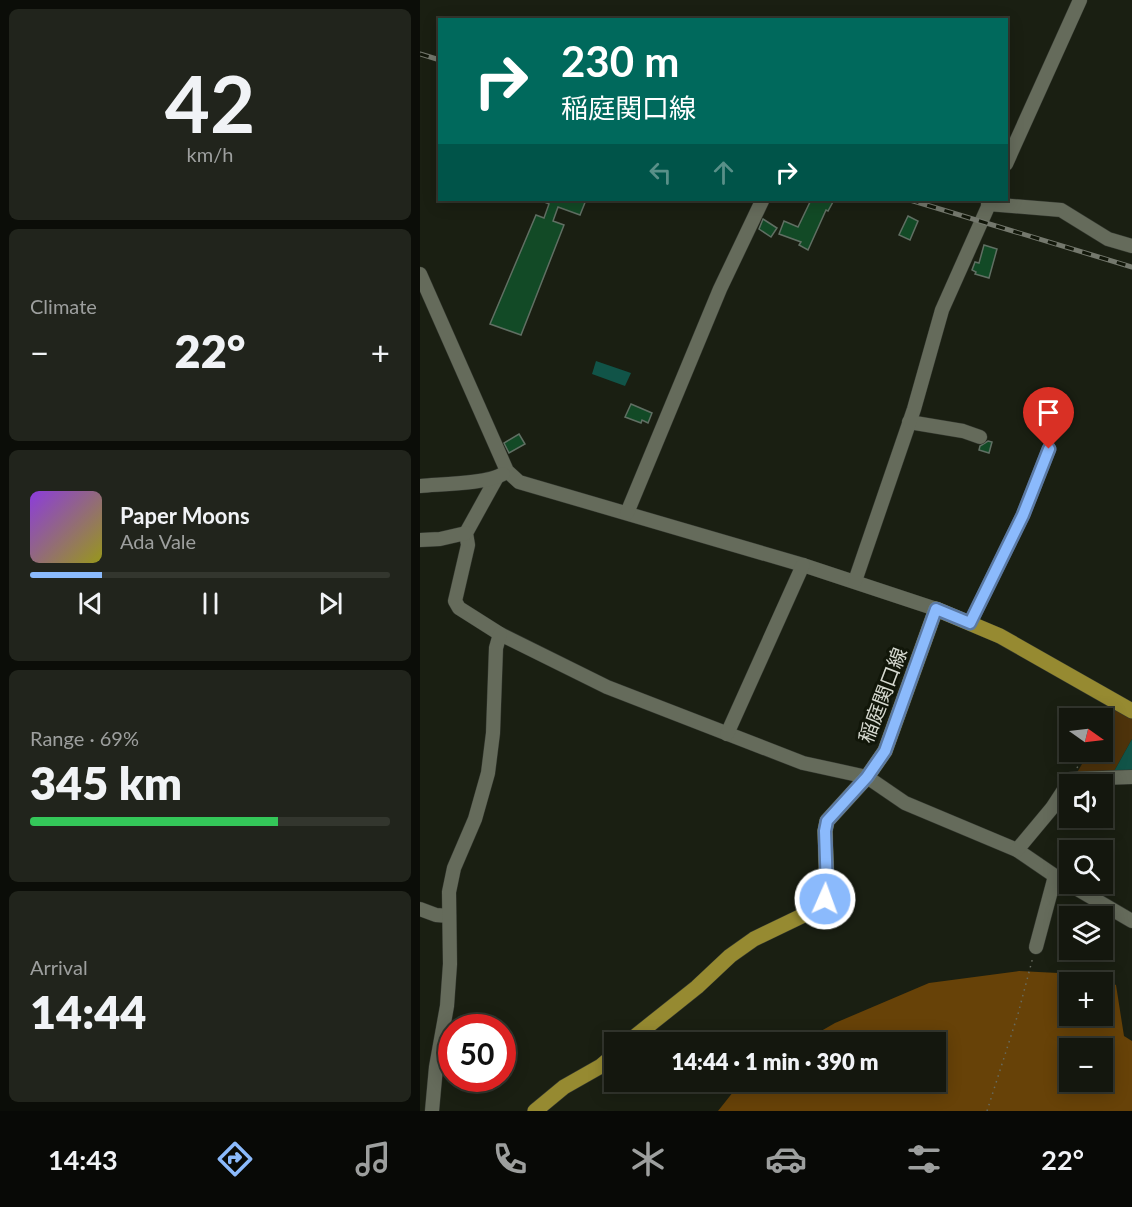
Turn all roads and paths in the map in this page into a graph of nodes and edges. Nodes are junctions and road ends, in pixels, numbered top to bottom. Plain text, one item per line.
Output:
1 (1080, 0) edge
2 (1008, 160) edge
3 (762, 201) dead end
4 (989, 202) edge
5 (1132, 246) edge
6 (420, 274) edge
7 (909, 422) junction
8 (980, 437) dead end
9 (1049, 449) dead end
10 (502, 474) junction
11 (420, 486) edge
12 (627, 513) junction
13 (466, 533) junction
14 (420, 540) edge
15 (803, 565) junction
16 (855, 581) junction
17 (936, 609) junction
18 (970, 623) junction
19 (500, 634) junction
20 (1132, 711) edge
21 (727, 734) junction
22 (867, 777) junction
23 (1132, 777) edge
24 (1113, 778) edge
25 (1059, 797) edge
26 (1017, 850) junction
27 (1054, 876) junction
28 (420, 909) edge
29 (449, 916) junction
30 (1132, 921) edge
31 (1036, 947) joint
32 (641, 1032) edge
33 (604, 1063) edge
34 (432, 1111) edge
35 (535, 1111) edge
36 (987, 1111) edge

1 - 2 street
3 - 12 street
4 - 5 street
4 - 7 street
6 - 10 street
7 - 8 street
7 - 16 street
9 - 18 street
10 - 11 street
10 - 12 street
10 - 13 street
12 - 15 street
13 - 14 street
13 - 19 street
15 - 16 street
15 - 21 street
16 - 17 street
17 - 18 main road
17 - 22 main road, 稲庭関口線
18 - 20 main road
19 - 21 street
19 - 29 street
21 - 22 street
22 - 26 street
22 - 32 main road, 稲庭関口線
23 - 24 street
25 - 26 street
26 - 27 street
27 - 30 street
27 - 31 street
28 - 29 street
29 - 34 street
31 - 36 path
33 - 35 main road

